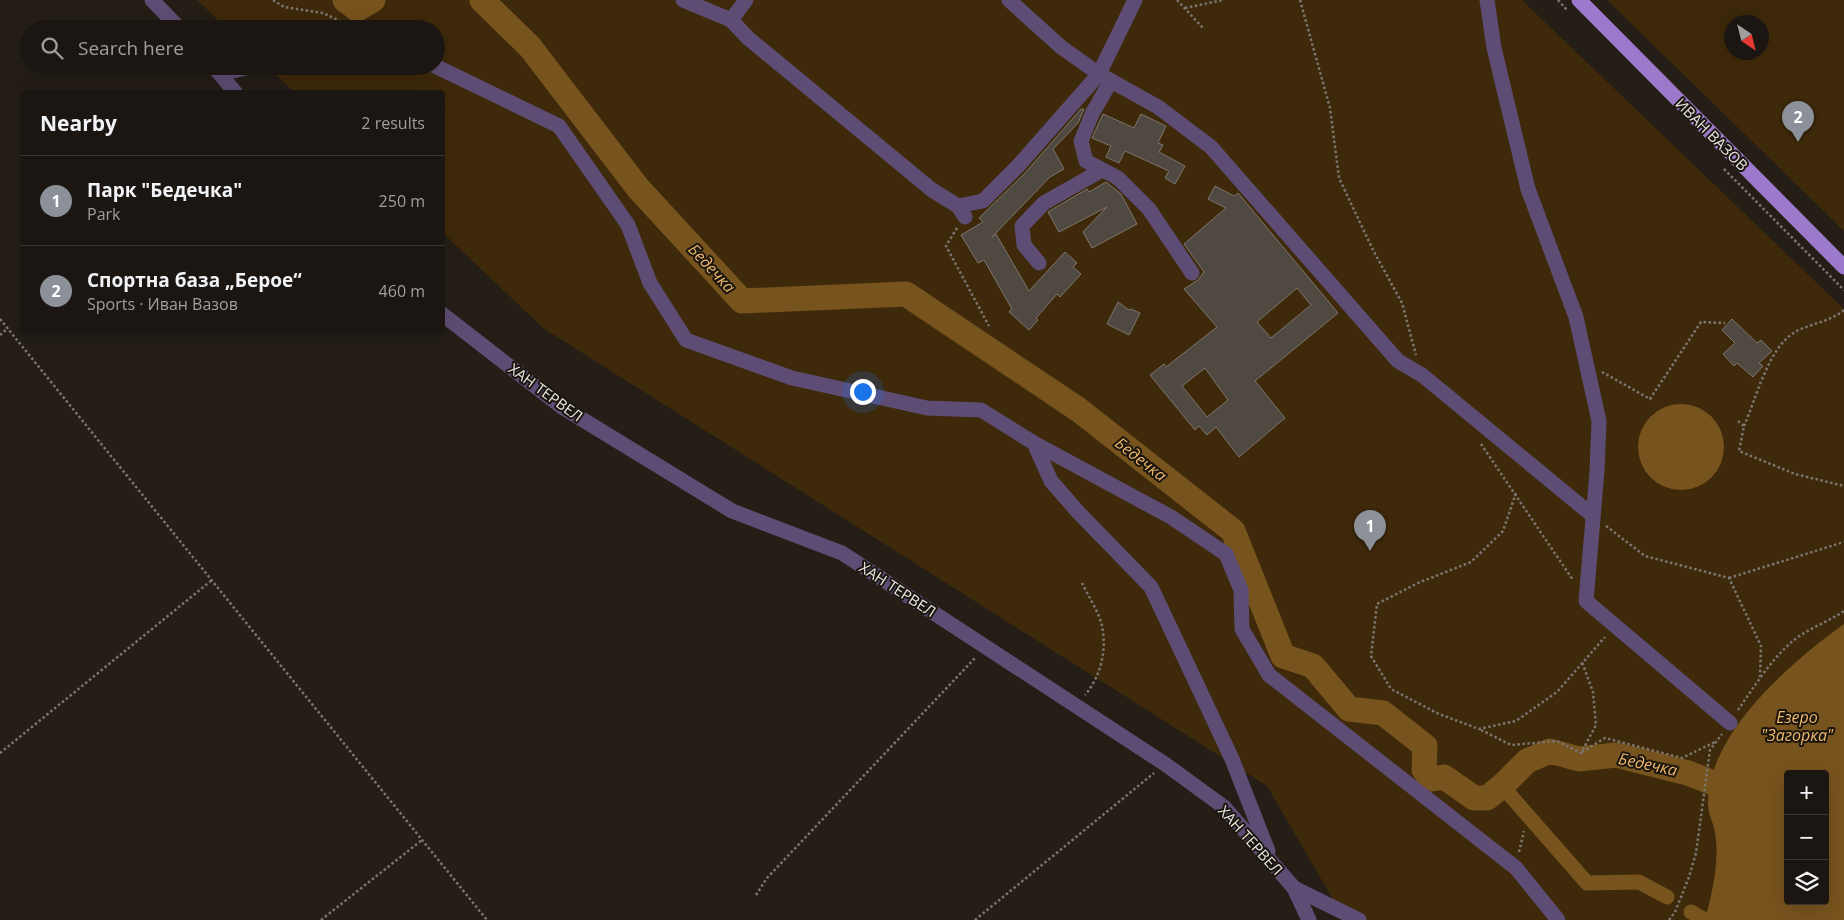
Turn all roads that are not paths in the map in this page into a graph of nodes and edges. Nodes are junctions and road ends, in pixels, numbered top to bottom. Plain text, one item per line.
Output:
1 (152, 0) edge
2 (683, 0) edge
3 (746, 0) edge
4 (1009, 0) edge
5 (1135, 0) edge
6 (1487, 0) edge
7 (1579, 0) edge
8 (171, 20) edge
9 (731, 20) junction
10 (445, 71) edge
11 (220, 75) edge
12 (1105, 78) junction
13 (233, 90) edge
14 (1102, 170) junction
15 (1039, 263) dead end
16 (1844, 267) edge
17 (1192, 273) dead end
18 (445, 316) edge
19 (1034, 443) junction
20 (1592, 515) junction
21 (1730, 723) road end
22 (1272, 862) junction
23 (1294, 888) junction
24 (1309, 920) edge
25 (1359, 920) edge
26 (1558, 920) edge

1 - 8 street
2 - 9 street
3 - 9 street
4 - 12 street
5 - 12 street
6 - 20 street
7 - 16 main road, ИВАН ВАЗОВ
9 - 12 street
10 - 19 street
11 - 13 street
12 - 14 street
12 - 20 street
14 - 15 street
14 - 17 street
18 - 22 street, ХАН ТЕРВЕЛ
19 - 22 street
19 - 26 street
20 - 21 street
22 - 23 street, ХАН ТЕРВЕЛ
23 - 24 street, ХАН ТЕРВЕЛ
23 - 25 street

